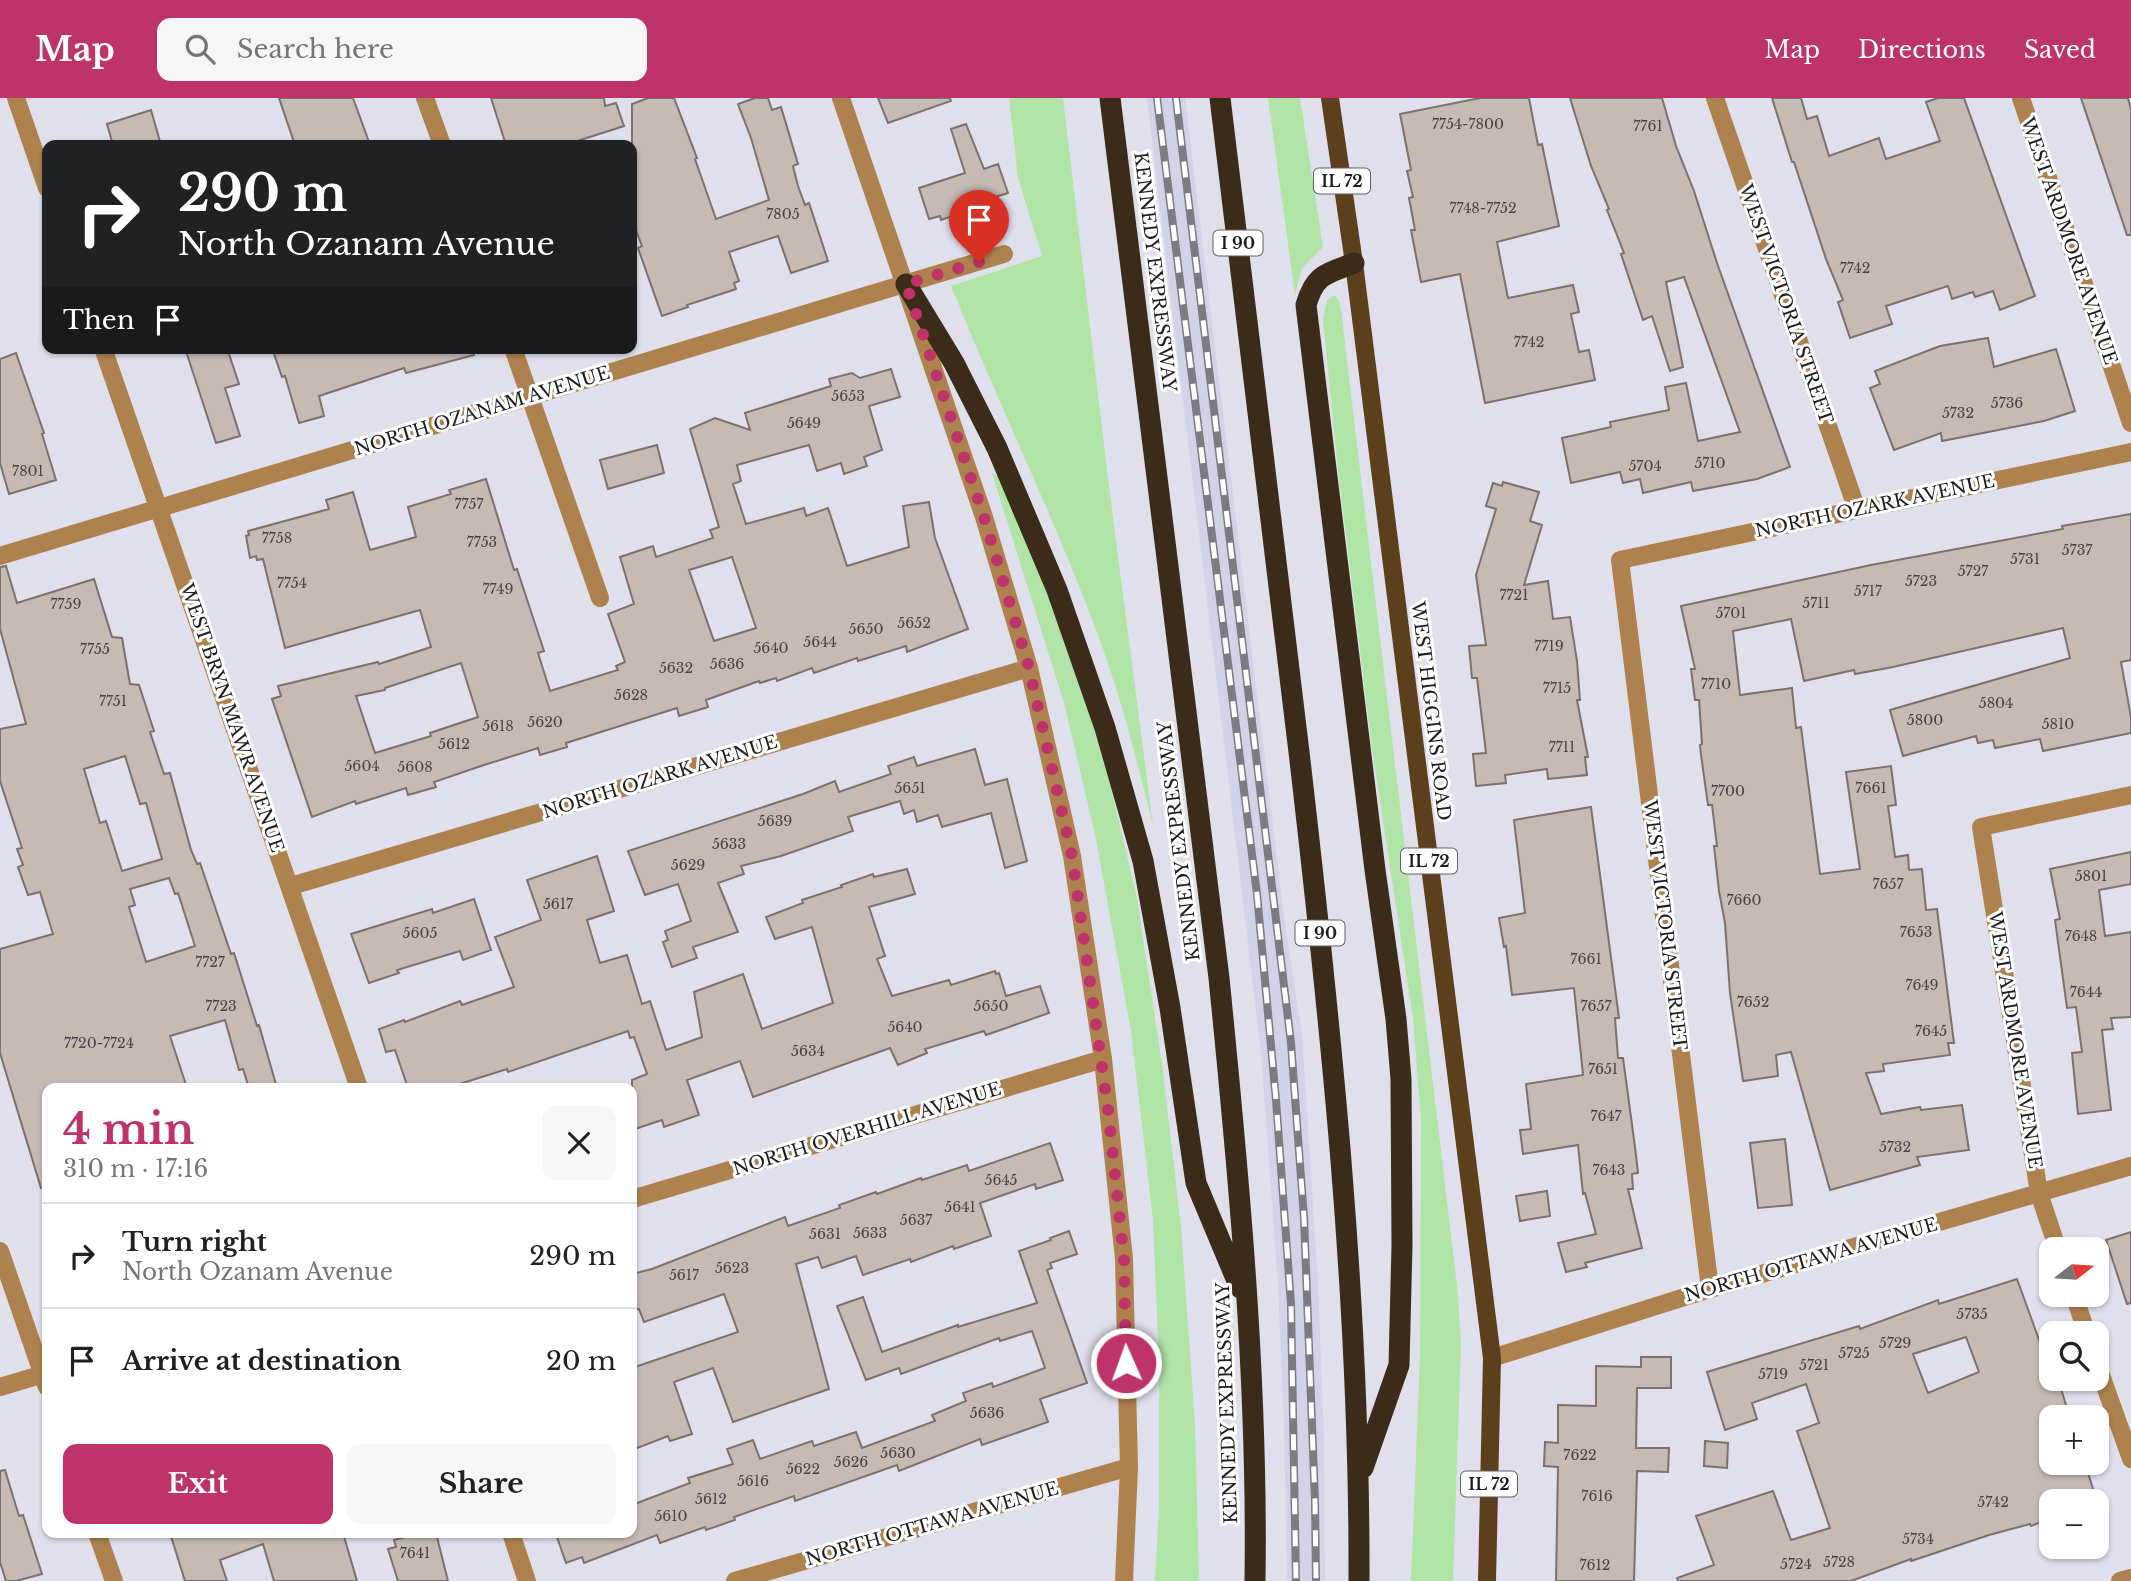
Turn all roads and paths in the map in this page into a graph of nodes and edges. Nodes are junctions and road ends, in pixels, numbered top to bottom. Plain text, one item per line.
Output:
1 (16, 98) edge
2 (425, 98) edge
3 (841, 98) edge
4 (1110, 98) edge
5 (1220, 98) edge
6 (1329, 98) edge
7 (1715, 98) edge
8 (2021, 98) edge
9 (440, 140) edge
10 (42, 173) edge
11 (1004, 254) dead end
12 (1354, 263) junction
13 (906, 284) junction
14 (105, 354) edge
15 (515, 354) edge
16 (530, 397) junction
17 (2131, 423) edge
18 (2131, 452) edge
19 (158, 508) junction
20 (1857, 510) junction
21 (0, 556) edge
22 (1620, 560) joint
23 (600, 597) dead end
24 (1029, 668) junction
25 (2131, 795) edge
26 (291, 886) junction
27 (1102, 1059) junction
28 (357, 1083) edge
29 (2131, 1166) edge
30 (2039, 1193) junction
31 (637, 1198) edge
32 (2054, 1237) edge
33 (0, 1251) edge
34 (1710, 1289) junction
35 (1248, 1310) junction
36 (1492, 1357) junction
37 (42, 1367) edge
38 (42, 1379) edge
39 (0, 1387) edge
40 (2106, 1391) edge
41 (2131, 1459) edge
42 (1129, 1466) junction
43 (1359, 1480) junction
44 (99, 1538) edge
45 (513, 1538) edge
46 (2131, 1578) edge
47 (114, 1581) edge
48 (527, 1581) edge
49 (735, 1581) edge
50 (1124, 1581) edge
51 (1255, 1581) edge
52 (1359, 1581) edge
53 (1487, 1581) edge
54 (2120, 1581) edge

1 - 10 street
2 - 9 street
3 - 13 street
4 - 35 highway, KENNEDY EXPRESSWAY
5 - 43 highway, I 90
6 - 12 main road, WEST HIGGINS ROAD / IL 72
7 - 20 street, WEST VICTORIA STREET
8 - 17 street, WEST ARDMORE AVENUE
11 - 13 street, NORTH OZANAM AVENUE
12 - 36 main road, WEST HIGGINS ROAD / IL 72
12 - 43 highway
13 - 16 street, NORTH OZANAM AVENUE
13 - 24 street
13 - 35 highway
14 - 19 street, WEST BRYN MAWR AVENUE
15 - 16 street
16 - 19 street, NORTH OZANAM AVENUE
16 - 23 street
18 - 20 street, NORTH OZARK AVENUE
19 - 21 street, NORTH OZANAM AVENUE
19 - 26 street, WEST BRYN MAWR AVENUE
20 - 22 street, NORTH OZARK AVENUE
22 - 34 street, WEST VICTORIA STREET
24 - 26 street, NORTH OZARK AVENUE
24 - 27 street
25 - 30 street, WEST ARDMORE AVENUE
26 - 28 street, WEST BRYN MAWR AVENUE
27 - 31 street, NORTH OVERHILL AVENUE
27 - 42 street
29 - 30 street, NORTH OTTAWA AVENUE
30 - 32 street, WEST ARDMORE AVENUE
30 - 34 street, NORTH OTTAWA AVENUE
33 - 37 street
34 - 36 street, NORTH OTTAWA AVENUE
35 - 51 highway, KENNEDY EXPRESSWAY
36 - 53 main road, WEST HIGGINS ROAD / IL 72
38 - 39 street
40 - 41 street
42 - 49 street, NORTH OTTAWA AVENUE
42 - 50 street
43 - 52 highway, I 90
44 - 47 street
45 - 48 street
46 - 54 street

